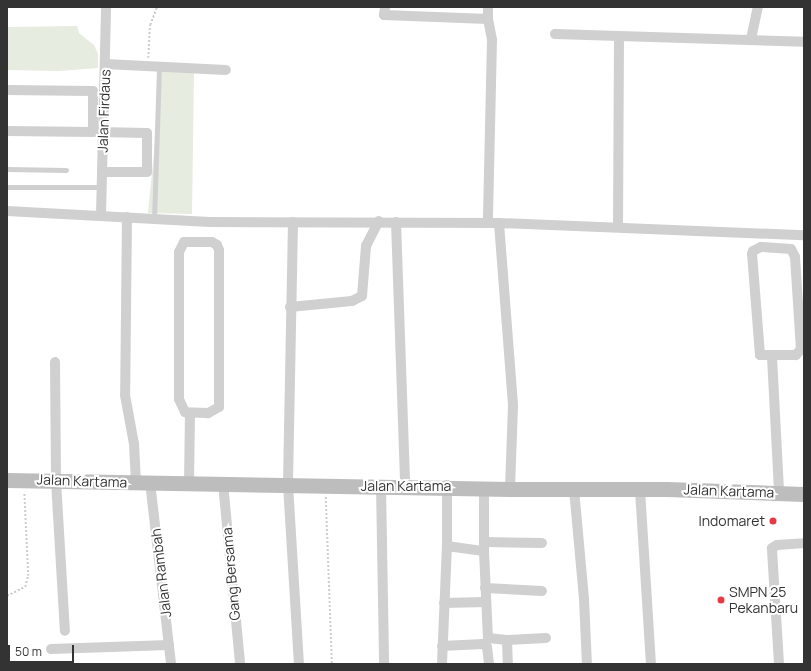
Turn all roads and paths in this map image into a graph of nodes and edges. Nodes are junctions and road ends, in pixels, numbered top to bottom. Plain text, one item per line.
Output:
1 (106, 7) edge
2 (157, 7) edge
3 (385, 7) edge
4 (488, 7) edge
5 (758, 7) edge
6 (488, 19) junction
7 (555, 34) dead end
8 (619, 36) junction
9 (751, 39) junction
10 (804, 42) edge
11 (105, 64) junction
12 (147, 67) junction
13 (159, 68) junction
14 (226, 70) dead end
15 (7, 90) edge
16 (7, 131) edge
17 (98, 132) junction
18 (7, 169) edge
19 (66, 170) dead end
20 (102, 172) junction
21 (7, 187) edge
22 (101, 187) junction
23 (7, 211) edge
24 (101, 215) junction
25 (126, 217) junction
26 (154, 219) junction
27 (379, 221) junction
28 (292, 222) junction
29 (396, 222) junction
30 (494, 223) junction
31 (618, 227) junction
32 (804, 235) edge
33 (290, 307) junction
34 (772, 357) junction
35 (55, 362) dead end
36 (190, 413) junction
37 (7, 480) edge
38 (23, 480) junction
39 (56, 481) junction
40 (143, 482) junction
41 (223, 483) junction
42 (189, 484) junction
43 (288, 485) junction
44 (325, 485) junction
45 (381, 486) junction
46 (405, 486) junction
47 (447, 486) junction
48 (484, 487) junction
49 (510, 488) junction
50 (574, 489) junction
51 (640, 490) junction
52 (779, 492) junction
53 (804, 494) edge
54 (542, 543) dead end
55 (804, 543) edge
56 (447, 546) junction
57 (484, 546) junction
58 (485, 588) junction
59 (542, 591) dead end
60 (7, 596) edge
61 (486, 602) junction
62 (444, 603) junction
63 (66, 631) dead end
64 (546, 638) dead end
65 (507, 640) junction
66 (169, 645) junction
67 (442, 646) junction
68 (51, 649) dead end
69 (171, 664) edge
70 (240, 664) edge
71 (299, 664) edge
72 (332, 664) edge
73 (384, 664) edge
74 (442, 664) edge
75 (489, 664) edge
76 (508, 664) edge
77 (587, 664) edge
78 (651, 664) edge
79 (779, 664) edge

1 - 11 street, Jalan Firdaus
2 - 12 path
3 - 6 street
4 - 6 street
5 - 9 street
6 - 30 street
7 - 8 street
8 - 9 street
8 - 31 street
9 - 10 street
11 - 12 street
11 - 17 street, Jalan Firdaus
12 - 13 street
13 - 14 street
13 - 26 lane
15 - 17 street
16 - 17 street
17 - 20 street, Jalan Firdaus
17 - 20 street
18 - 19 lane
20 - 22 street, Jalan Firdaus
21 - 22 lane
22 - 24 street, Jalan Firdaus
23 - 24 street
24 - 25 street
25 - 26 street
25 - 40 street, Jalan Rambah
26 - 28 street
27 - 28 street
27 - 29 street
27 - 33 street
28 - 33 street
29 - 30 street
29 - 46 street
30 - 31 street
30 - 49 street
31 - 32 street
33 - 43 street
34 - 34 street
34 - 52 street
35 - 39 street
36 - 36 street
36 - 42 street
37 - 38 main road, Jalan Kartama
38 - 39 main road, Jalan Kartama
38 - 60 path
39 - 40 main road, Jalan Kartama
39 - 63 street
40 - 42 main road, Jalan Kartama
40 - 66 street, Jalan Rambah
41 - 42 main road, Jalan Kartama
41 - 43 main road, Jalan Kartama
41 - 70 street, Gang Bersama
43 - 44 main road, Jalan Kartama
43 - 71 street
44 - 45 main road, Jalan Kartama
44 - 72 path
45 - 46 main road, Jalan Kartama
45 - 73 street
46 - 47 main road, Jalan Kartama
47 - 48 main road, Jalan Kartama
47 - 56 street
48 - 49 main road, Jalan Kartama
48 - 57 street
49 - 50 main road, Jalan Kartama
50 - 51 main road, Jalan Kartama
50 - 77 street
51 - 52 main road, Jalan Kartama
51 - 78 street
52 - 53 main road, Jalan Kartama
54 - 57 street
55 - 79 street
56 - 57 street
56 - 62 street
57 - 58 street
58 - 59 street
58 - 61 street
61 - 62 street
61 - 65 street
62 - 67 street
64 - 65 street
65 - 76 street
66 - 68 street
66 - 69 street, Jalan Rambah
67 - 74 street
67 - 75 street

